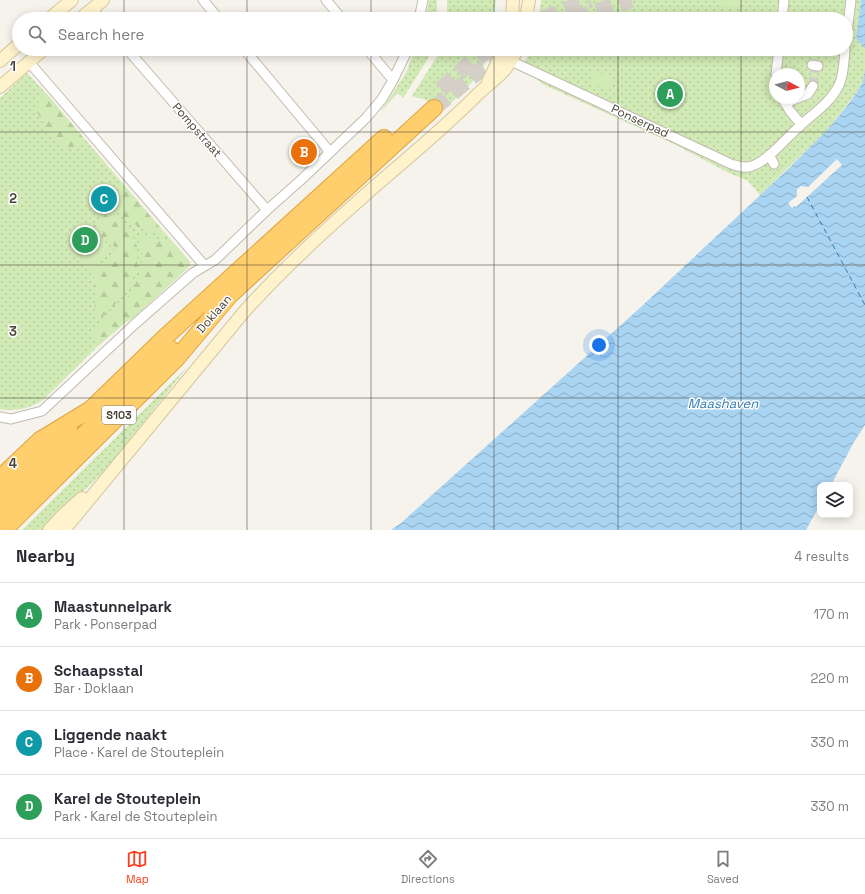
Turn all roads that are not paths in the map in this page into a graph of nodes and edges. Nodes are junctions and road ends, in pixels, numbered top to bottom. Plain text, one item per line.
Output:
1 (72, 0) edge
2 (103, 0) edge
3 (203, 0) edge
4 (326, 0) edge
5 (423, 0) edge
6 (513, 0) edge
7 (529, 0) edge
8 (784, 0) edge
9 (851, 0) edge
10 (92, 9) junction
11 (57, 12) edge
12 (88, 12) edge
13 (95, 12) edge
14 (213, 12) edge
15 (336, 12) edge
16 (420, 12) edge
17 (512, 12) edge
18 (527, 12) edge
19 (783, 12) edge
20 (850, 12) edge
21 (12, 50) edge
22 (36, 56) edge
23 (133, 56) edge
24 (250, 56) edge
25 (373, 56) edge
26 (405, 56) edge
27 (501, 56) edge
28 (514, 56) edge
29 (778, 56) edge
30 (844, 56) edge
31 (0, 61) edge
32 (511, 61) junction
33 (29, 62) junction
34 (777, 68) edge
35 (393, 80) junction
36 (813, 86) tunnel mouth
37 (0, 87) edge
38 (484, 88) junction
39 (805, 95) edge
40 (786, 104) edge
41 (801, 124) junction
42 (330, 152) junction
43 (769, 155) junction
44 (774, 164) dead end
45 (267, 210) junction
46 (204, 266) junction
47 (230, 295) junction
48 (90, 409) junction
49 (0, 418) edge
50 (0, 478) edge
51 (100, 484) junction
52 (0, 498) edge
53 (0, 517) edge
54 (4, 530) edge
55 (50, 530) edge
56 (64, 530) edge

1 - 11 main road
2 - 10 main road
3 - 14 street
4 - 15 street
5 - 16 street
6 - 17 main road
7 - 18 main road
8 - 19 street
9 - 20 street
10 - 12 main road
10 - 13 street
21 - 31 main road
22 - 33 main road
23 - 45 street, Pompstraat
24 - 42 street
25 - 35 street
26 - 35 street
27 - 38 main road, Doklaan
28 - 32 main road, Doklaan
29 - 34 street
30 - 41 street, Ponserpad
32 - 38 main road, Doklaan
32 - 43 street, Ponserpad
33 - 37 main road
33 - 46 street
35 - 42 street
36 - 39 street
38 - 51 main road, Doklaan
40 - 41 street
41 - 43 street, Ponserpad
42 - 45 street
43 - 44 street
45 - 46 street
46 - 49 street
47 - 48 highway, Doklaan / S103
47 - 53 highway
47 - 54 highway, Doklaan / S103
48 - 50 highway, Doklaan / S103
48 - 52 highway
51 - 55 main road, Doklaan
51 - 56 main road, Doklaan

